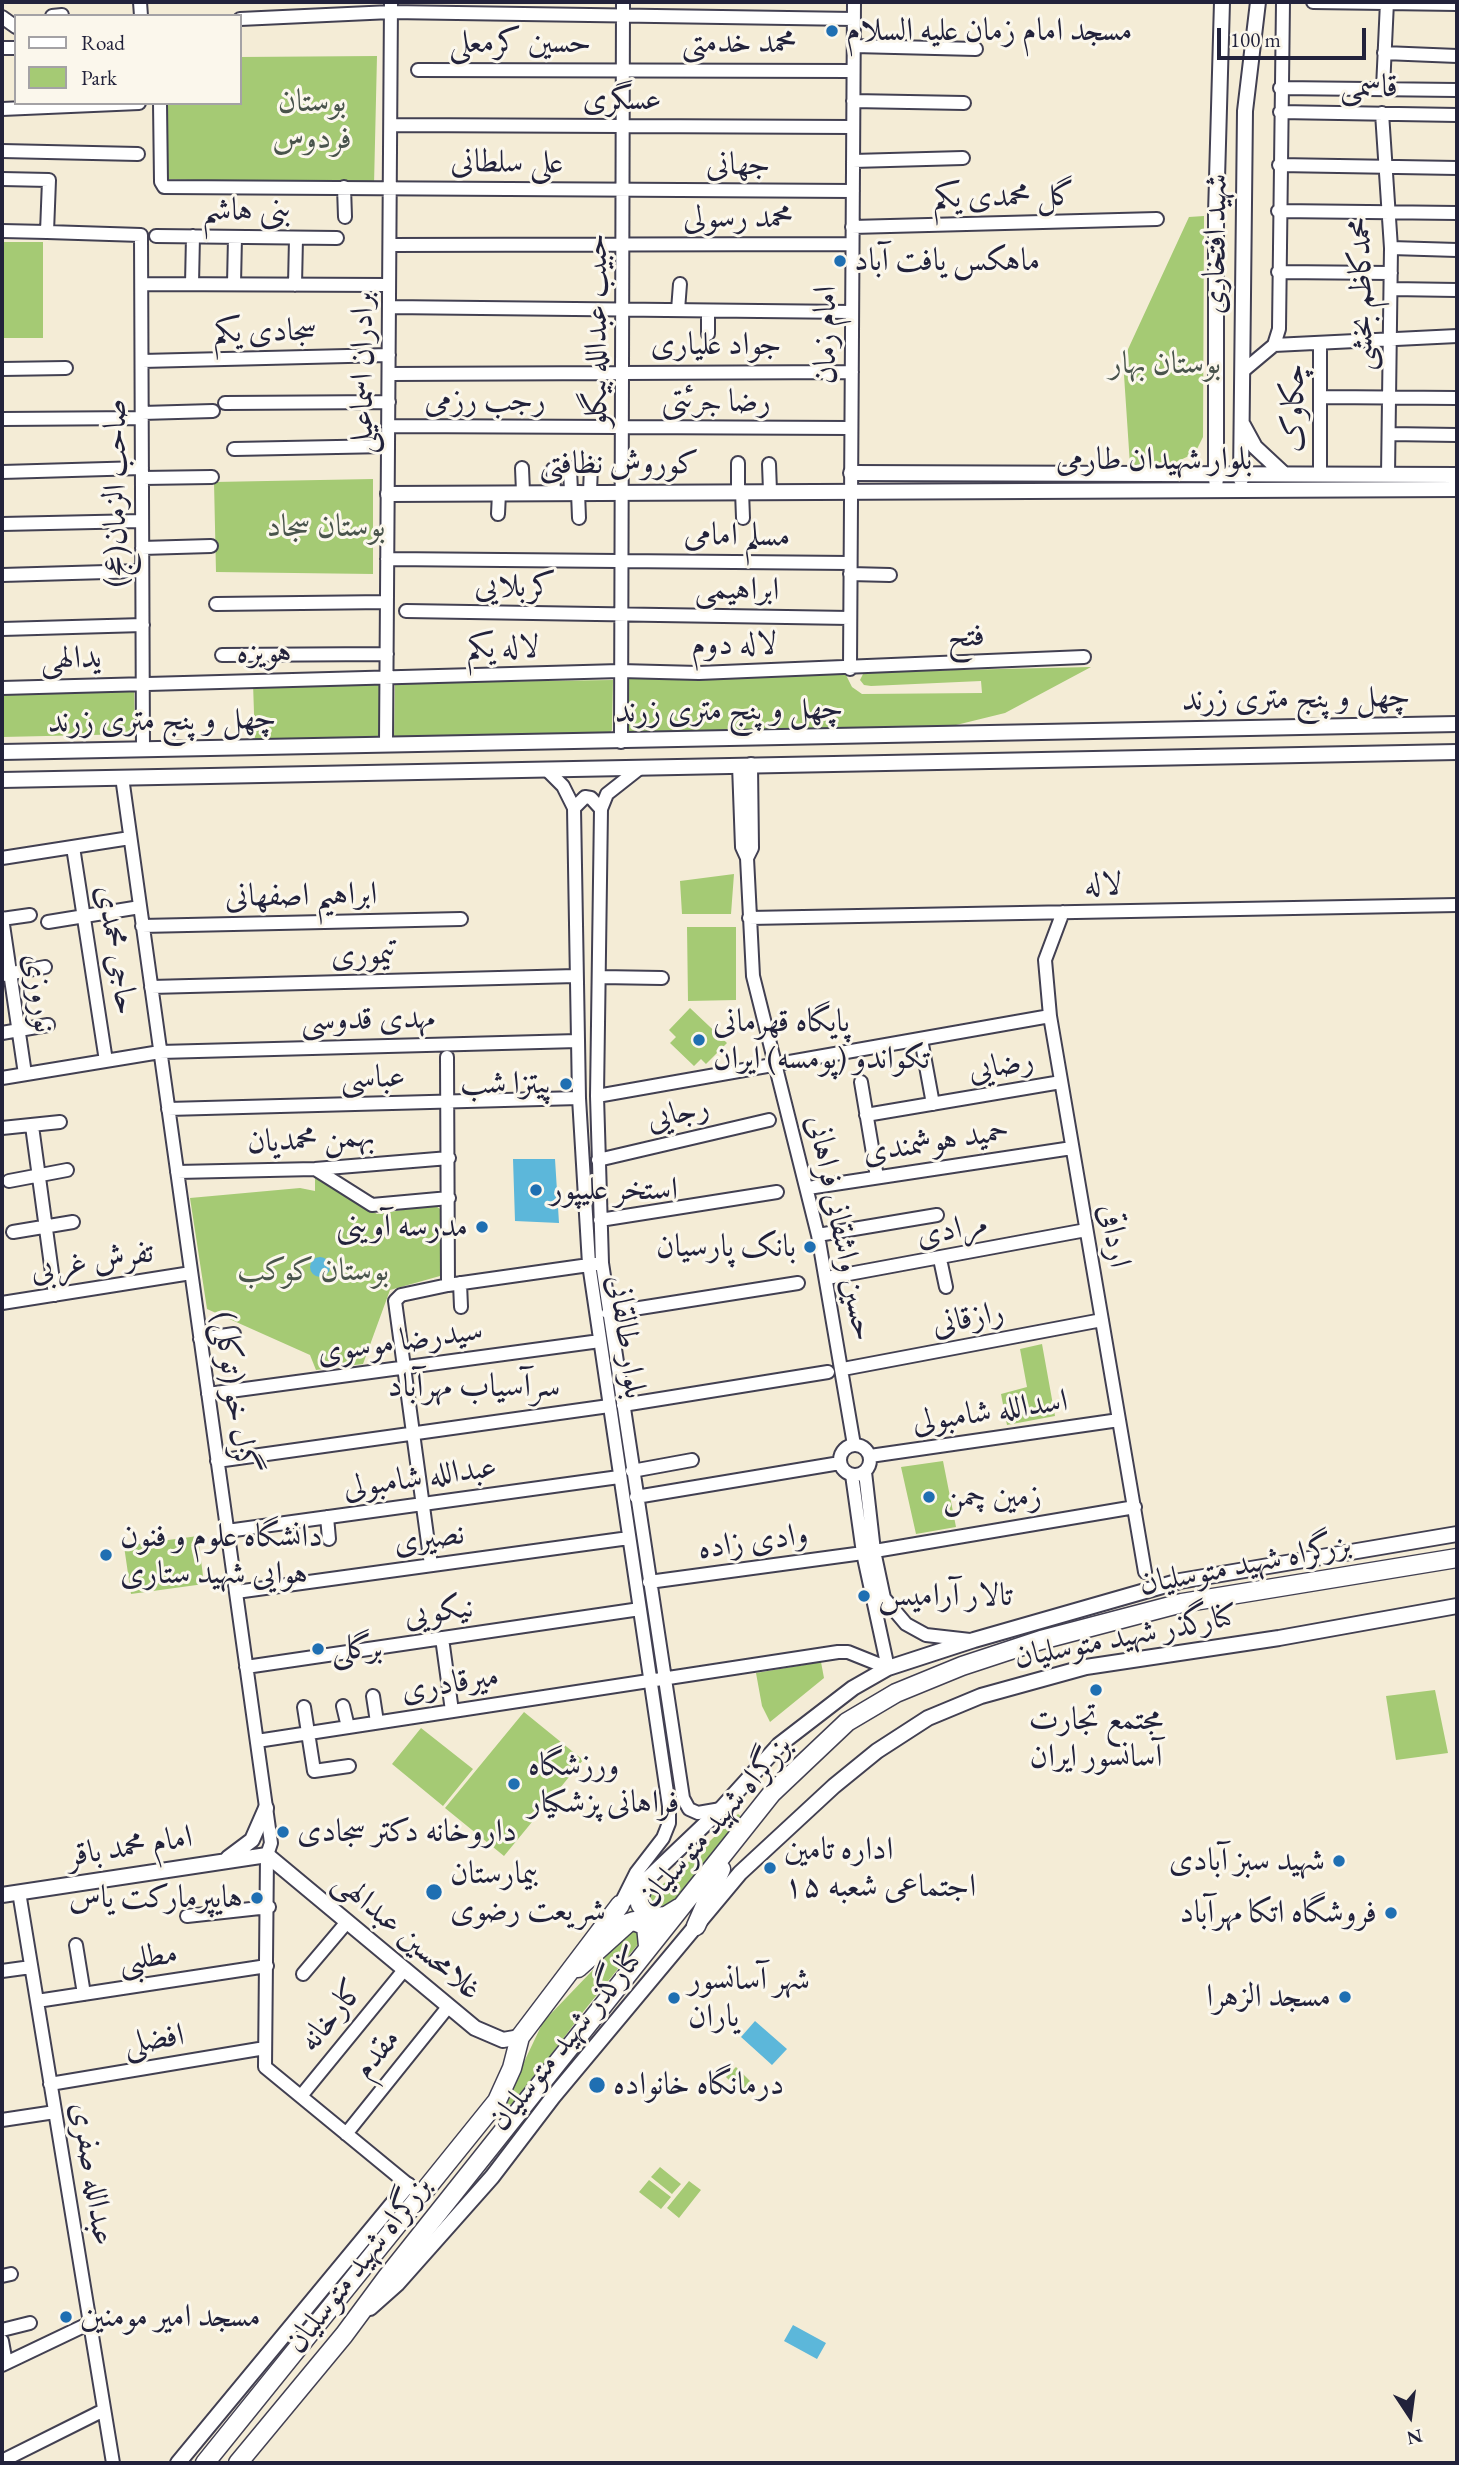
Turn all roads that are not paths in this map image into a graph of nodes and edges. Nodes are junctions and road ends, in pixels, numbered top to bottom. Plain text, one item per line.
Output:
1 (623, 2) edge
2 (854, 2) edge
3 (1222, 2) edge
4 (1258, 2) edge
5 (1283, 2) edge
6 (1313, 2) edge
7 (1387, 3) edge
8 (1457, 4) edge
9 (391, 7) edge
10 (623, 16) junction
11 (242, 19) edge
12 (854, 19) junction
13 (853, 46) junction
14 (976, 50) dead end
15 (1384, 53) junction
16 (1457, 56) edge
17 (623, 69) junction
18 (418, 70) dead end
19 (853, 71) junction
20 (1280, 88) junction
21 (1383, 88) junction
22 (1457, 90) edge
23 (853, 101) junction
24 (964, 103) dead end
25 (57, 105) edge
26 (160, 105) edge
27 (2, 109) edge
28 (1280, 112) junction
29 (1382, 113) junction
30 (1457, 115) edge
31 (390, 125) junction
32 (623, 126) junction
33 (853, 127) junction
34 (2, 150) edge
35 (138, 154) dead end
36 (962, 158) dead end
37 (853, 161) junction
38 (1279, 165) junction
39 (1384, 167) junction
40 (1457, 168) edge
41 (2, 179) edge
42 (344, 187) junction
43 (390, 188) junction
44 (623, 191) junction
45 (853, 191) junction
46 (1387, 210) junction
47 (1279, 211) junction
48 (1457, 213) edge
49 (345, 217) dead end
50 (1157, 219) dead end
51 (852, 227) junction
52 (2, 231) edge
53 (47, 232) junction
54 (156, 236) dead end
55 (193, 236) junction
56 (235, 237) junction
57 (296, 238) junction
58 (337, 238) dead end
59 (623, 244) junction
60 (852, 244) junction
61 (390, 245) junction
62 (1391, 248) junction
63 (1457, 250) edge
64 (1279, 272) junction
65 (1391, 273) junction
66 (142, 284) junction
67 (192, 284) junction
68 (234, 284) junction
69 (680, 284) dead end
70 (295, 285) junction
71 (389, 285) junction
72 (1391, 289) junction
73 (1457, 290) edge
74 (389, 307) junction
75 (623, 310) junction
76 (678, 310) junction
77 (708, 311) junction
78 (852, 312) junction
79 (708, 334) dead end
80 (1457, 336) edge
81 (1391, 339) junction
82 (1320, 343) junction
83 (1275, 345) junction
84 (389, 355) junction
85 (142, 361) junction
86 (66, 368) dead end
87 (2, 369) edge
88 (1243, 370) junction
89 (623, 371) junction
90 (852, 372) junction
91 (389, 374) junction
92 (1321, 397) junction
93 (1389, 397) junction
94 (1457, 398) edge
95 (388, 402) junction
96 (225, 403) dead end
97 (213, 411) dead end
98 (142, 415) junction
99 (2, 419) edge
100 (1242, 421) junction
101 (388, 426) junction
102 (623, 428) junction
103 (851, 428) junction
104 (1389, 434) junction
105 (1457, 435) edge
106 (388, 446) junction
107 (234, 449) dead end
108 (738, 463) dead end
109 (769, 464) dead end
110 (591, 466) dead end
111 (522, 468) dead end
112 (553, 468) dead end
113 (570, 468) dead end
114 (2, 472) edge
115 (1216, 472) junction
116 (1240, 472) junction
117 (142, 473) junction
118 (1320, 473) junction
119 (851, 474) junction
120 (1284, 474) junction
121 (1388, 475) junction
122 (1457, 475) edge
123 (212, 477) dead end
124 (1216, 488) junction
125 (1241, 488) junction
126 (1457, 489) edge
127 (851, 490) junction
128 (740, 491) junction
129 (770, 491) junction
130 (523, 492) junction
131 (554, 492) junction
132 (580, 492) junction
133 (622, 492) junction
134 (499, 493) junction
135 (388, 495) junction
136 (498, 514) dead end
137 (579, 518) dead end
138 (743, 518) dead end
139 (142, 521) junction
140 (2, 524) edge
141 (211, 546) dead end
142 (142, 548) junction
143 (387, 559) junction
144 (622, 560) junction
145 (850, 569) junction
146 (142, 571) junction
147 (2, 575) edge
148 (890, 575) dead end
149 (387, 602) junction
150 (216, 604) dead end
151 (406, 611) dead end
152 (622, 615) junction
153 (850, 618) junction
154 (142, 625) junction
155 (2, 629) edge
156 (387, 654) junction
157 (222, 655) dead end
158 (1084, 657) dead end
159 (850, 669) junction
160 (620, 671) junction
161 (387, 677) junction
162 (143, 683) junction
163 (2, 688) edge
164 (1457, 724) edge
165 (829, 737) junction
166 (744, 739) junction
167 (621, 742) junction
168 (386, 745) junction
169 (143, 750) junction
170 (2, 752) edge
171 (1457, 752) edge
172 (822, 763) junction
173 (745, 765) junction
174 (640, 768) junction
175 (546, 769) junction
176 (122, 777) junction
177 (2, 780) edge
178 (574, 808) junction
179 (601, 809) junction
180 (130, 838) junction
181 (74, 847) junction
182 (2, 858) edge
183 (1457, 905) edge
184 (140, 907) junction
185 (1063, 912) junction
186 (30, 915) dead end
187 (84, 916) junction
188 (750, 918) junction
189 (2, 919) edge
190 (461, 919) dead end
191 (48, 922) dead end
192 (142, 926) junction
193 (45, 967) dead end
194 (6, 974) edge
195 (576, 976) junction
196 (600, 977) junction
197 (662, 978) dead end
198 (151, 988) junction
199 (1050, 1017) junction
200 (48, 1025) dead end
201 (18, 1030) junction
202 (2, 1032) edge
203 (921, 1039) junction
204 (578, 1041) junction
205 (160, 1052) junction
206 (447, 1057) dead end
207 (106, 1061) junction
208 (776, 1064) junction
209 (25, 1074) junction
210 (2, 1078) edge
211 (861, 1082) dead end
212 (1061, 1082) junction
213 (597, 1096) junction
214 (579, 1098) junction
215 (447, 1102) junction
216 (933, 1104) junction
217 (168, 1109) junction
218 (866, 1115) junction
219 (769, 1120) dead end
220 (60, 1122) dead end
221 (32, 1126) junction
222 (2, 1128) edge
223 (1072, 1148) junction
224 (449, 1158) junction
225 (598, 1160) junction
226 (315, 1169) junction
227 (66, 1170) dead end
228 (177, 1172) junction
229 (39, 1176) junction
230 (877, 1177) junction
231 (9, 1181) dead end
232 (808, 1188) junction
233 (777, 1192) dead end
234 (449, 1198) junction
235 (937, 1215) dead end
236 (600, 1220) junction
237 (74, 1222) dead end
238 (46, 1227) junction
239 (1086, 1230) junction
240 (13, 1232) dead end
241 (818, 1235) junction
242 (940, 1259) junction
243 (595, 1264) junction
244 (191, 1273) junction
245 (827, 1279) junction
246 (798, 1283) dead end
247 (454, 1284) junction
248 (946, 1287) dead end
249 (55, 1295) junction
250 (2, 1303) edge
251 (461, 1307) dead end
252 (608, 1313) junction
253 (1102, 1320) junction
254 (234, 1334) dead end
255 (200, 1339) junction
256 (600, 1341) junction
257 (403, 1368) junction
258 (843, 1369) junction
259 (828, 1372) dead end
260 (208, 1394) junction
261 (623, 1405) junction
262 (609, 1406) junction
263 (1119, 1420) junction
264 (412, 1433) junction
265 (854, 1445) junction
266 (870, 1456) junction
267 (692, 1460) dead end
268 (217, 1461) junction
269 (840, 1463) junction
270 (632, 1471) junction
271 (858, 1474) junction
272 (619, 1477) junction
273 (636, 1497) junction
274 (423, 1504) junction
275 (1135, 1507) junction
276 (327, 1517) junction
277 (227, 1531) junction
278 (1457, 1534) edge
279 (629, 1538) junction
280 (329, 1539) dead end
281 (869, 1552) junction
282 (1457, 1558) edge
283 (431, 1565) junction
284 (1145, 1572) dead end
285 (649, 1582) junction
286 (236, 1592) junction
287 (1457, 1606) edge
288 (640, 1609) junction
289 (442, 1638) junction
290 (974, 1640) junction
291 (246, 1667) junction
292 (888, 1668) junction
293 (658, 1679) junction
294 (373, 1696) dead end
295 (343, 1706) dead end
296 (304, 1707) dead end
297 (452, 1711) junction
298 (377, 1722) junction
299 (348, 1727) junction
300 (309, 1733) junction
301 (257, 1741) junction
302 (349, 1766) dead end
303 (266, 1808) junction
304 (721, 1809) junction
305 (735, 1839) junction
306 (267, 1855) junction
307 (219, 1863) junction
308 (646, 1881) junction
309 (19, 1892) junction
310 (2, 1895) edge
311 (620, 1905) junction
312 (269, 1907) junction
313 (681, 1907) junction
314 (187, 1916) dead end
315 (347, 1922) junction
316 (696, 1926) junction
317 (76, 1945) dead end
318 (648, 1946) junction
319 (267, 1966) junction
320 (31, 1967) junction
321 (404, 1969) junction
322 (2, 1971) edge
323 (570, 1973) junction
324 (303, 1974) dead end
325 (84, 1994) junction
326 (37, 2001) junction
327 (448, 2007) junction
328 (520, 2037) junction
329 (265, 2048) junction
330 (50, 2084) junction
331 (301, 2096) junction
332 (55, 2112) junction
333 (2, 2120) edge
334 (346, 2134) junction
335 (415, 2191) junction
336 (356, 2320) junction
337 (30, 2323) dead end
338 (90, 2323) junction
339 (2, 2330) edge
340 (2, 2341) edge
341 (4, 2364) edge
342 (104, 2410) junction
343 (2, 2461) edge
344 (113, 2463) edge
345 (178, 2463) edge
346 (205, 2463) edge
347 (238, 2463) edge

1 - 10 street, حبیب عبدالله بیگلو
2 - 12 street, امام زمان
3 - 115 main road, شهید افتخاری
4 - 88 main road, شهید افتخاری
5 - 20 street, چکاوک
6 - 7 street
7 - 8 street
7 - 15 street
9 - 10 street
9 - 11 street
9 - 31 street, برادران اسماعیلی
10 - 12 street
10 - 17 street, حبیب عبدالله بیگلو
12 - 13 street, امام زمان
13 - 14 street
13 - 19 street, امام زمان
15 - 16 street
15 - 21 street
17 - 18 street, حسین کرمعلی
17 - 19 street, محمد خدمتی
17 - 32 street, حبیب عبدالله بیگلو
19 - 23 street, امام زمان
20 - 21 street, قاسمی
20 - 28 street, چکاوک
21 - 22 street, قاسمی
23 - 24 street
23 - 33 street, امام زمان
25 - 27 street
26 - 42 street, علی سلطانی
28 - 29 street, قاسمی
28 - 38 street, چکاوک
29 - 30 street, قاسمی
29 - 39 street, محمدکاظم بخشی
31 - 32 street, عسگری
31 - 43 street, برادران اسماعیلی
32 - 33 street, عسگری
32 - 44 street, حبیب عبدالله بیگلو
33 - 37 street, امام زمان
34 - 35 street
36 - 37 street
37 - 45 street, امام زمان
38 - 39 street
38 - 47 street, چکاوک
39 - 40 street
39 - 46 street, محمدکاظم بخشی
41 - 53 street
42 - 43 street, علی سلطانی
42 - 49 street
43 - 44 street, علی سلطانی
43 - 61 street, برادران اسماعیلی
44 - 45 street, جهانی
44 - 59 street, حبیب عبدالله بیگلو
45 - 51 street, امام زمان
46 - 47 street
46 - 48 street
46 - 62 street, محمدکاظم بخشی
47 - 64 street, چکاوک
50 - 51 street, گل محمدی یکم
51 - 60 street, امام زمان
52 - 53 street
53 - 66 street, صاحب الزمان(عج)
54 - 55 street, بنی هاشم
55 - 56 street, بنی هاشم
55 - 67 street
56 - 57 street, بنی هاشم
56 - 68 street
57 - 58 street, بنی هاشم
57 - 70 street
59 - 60 street, محمد رسولی
59 - 61 street, محمد رسولی
59 - 75 street, حبیب عبدالله بیگلو
60 - 78 street, امام زمان
61 - 71 street, برادران اسماعیلی
62 - 63 street
62 - 65 street, محمدکاظم بخشی
64 - 65 street
64 - 83 street, چکاوک
65 - 72 street, محمدکاظم بخشی
66 - 67 street
66 - 85 street, صاحب الزمان(عج)
67 - 68 street
68 - 70 street
69 - 76 street
70 - 71 street
71 - 74 street, برادران اسماعیلی
72 - 73 street
72 - 81 street, محمدکاظم بخشی
74 - 75 street
74 - 84 street, برادران اسماعیلی
75 - 76 street
75 - 89 street, حبیب عبدالله بیگلو
76 - 77 street
77 - 78 street
77 - 79 street
78 - 90 street, امام زمان
80 - 81 street
81 - 82 street
81 - 93 street, محمدکاظم بخشی
82 - 83 street
82 - 92 street, چکاوک
83 - 88 street
84 - 85 street, سجادی یکم
84 - 91 street, برادران اسماعیلی
85 - 98 street, صاحب الزمان(عج)
86 - 87 street
88 - 100 main road, شهید افتخاری
89 - 90 street, جواد علیاری
89 - 91 street, جواد علیاری
89 - 102 street, حبیب عبدالله بیگلو
90 - 103 street, امام زمان
91 - 95 street, برادران اسماعیلی
92 - 93 street
92 - 118 street, چکاوک
93 - 94 street
93 - 104 street, محمدکاظم بخشی
95 - 96 street
95 - 101 street, برادران اسماعیلی
97 - 98 street
98 - 99 street
98 - 117 street, صاحب الزمان(عج)
100 - 116 main road, شهید افتخاری
100 - 120 main road
101 - 102 street, رجب رزمی
101 - 106 street, برادران اسماعیلی
102 - 103 street, رضا جرئتی
102 - 133 street, حبیب عبدالله بیگلو
103 - 119 street, امام زمان
104 - 105 street
104 - 121 street, محمدکاظم بخشی
106 - 107 street
106 - 135 street, برادران اسماعیلی
108 - 128 street
109 - 129 street
110 - 132 street
111 - 130 street
112 - 131 street
113 - 132 street
114 - 117 street
115 - 116 main road, بلوار شهیدان طارمی
115 - 119 main road, بلوار شهیدان طارمی
115 - 124 main road, شهید افتخاری
116 - 120 main road, بلوار شهیدان طارمی
116 - 125 main road, شهید افتخاری
117 - 123 street
117 - 139 street, صاحب الزمان(عج)
118 - 120 main road, بلوار شهیدان طارمی
118 - 121 main road, بلوار شهیدان طارمی
119 - 127 street, امام زمان
121 - 122 main road, بلوار شهیدان طارمی
124 - 125 main road, بلوار شهیدان طارمی
124 - 127 main road, بلوار شهیدان طارمی
125 - 126 main road, بلوار شهیدان طارمی
127 - 129 main road, کوروش نظافتی
127 - 145 street, امام زمان
128 - 129 main road, کوروش نظافتی
128 - 133 main road, کوروش نظافتی
128 - 138 street
130 - 131 main road, کوروش نظافتی
130 - 134 main road, کوروش نظافتی
131 - 132 main road, کوروش نظافتی
132 - 133 main road, کوروش نظافتی
132 - 137 street
133 - 144 street, حبیب عبدالله بیگلو
134 - 135 main road, کوروش نظافتی
134 - 136 street
135 - 143 street, برادران اسماعیلی
139 - 140 street
139 - 142 street, صاحب الزمان(عج)
141 - 142 street
142 - 146 street, صاحب الزمان(عج)
143 - 144 street
143 - 149 street, برادران اسماعیلی
144 - 145 street, مسلم امامی
144 - 152 street, حبیب عبدالله بیگلو
145 - 148 street, مسلم امامی
145 - 153 street, امام زمان
146 - 147 street
146 - 154 street, صاحب الزمان(عج)
149 - 150 street
149 - 156 street, برادران اسماعیلی
151 - 152 street, کربلایی
152 - 153 street, ابراهیمی
152 - 160 street, حبیب عبدالله بیگلو
153 - 159 street, امام زمان
154 - 155 street
154 - 162 street, صاحب الزمان(عج)
156 - 157 street
156 - 161 street, برادران اسماعیلی
158 - 159 street, فتح
159 - 160 street, لاله دوم
160 - 161 street, لاله یکم
160 - 167 street, حبیب عبدالله بیگلو
161 - 162 street, هویزه
161 - 168 street, برادران اسماعیلی
162 - 163 street, یدالهی
162 - 169 street, صاحب الزمان(عج)
164 - 165 main road, چهل و پنج متری زرند
165 - 166 main road, چهل و پنج متری زرند
165 - 172 main road
166 - 167 main road, چهل و پنج متری زرند
166 - 173 main road
167 - 168 main road, چهل و پنج متری زرند
168 - 169 main road, چهل و پنج متری زرند
169 - 170 main road, چهل و پنج متری زرند
171 - 172 main road, چهل و پنج متری زرند
172 - 173 main road, چهل و پنج متری زرند
173 - 174 main road, چهل و پنج متری زرند
173 - 188 street, حسین واشقانی فراهانی
174 - 175 main road, چهل و پنج متری زرند
174 - 179 street
175 - 176 main road, چهل و پنج متری زرند
175 - 178 street
176 - 177 main road, چهل و پنج متری زرند
176 - 180 street, گزل خو (توکلی)
178 - 179 street
178 - 195 street, بلوار طالقانی
179 - 196 street, بلوار طالقانی
180 - 181 street
180 - 184 street, گزل خو (توکلی)
181 - 182 street
181 - 187 street, حاجی محمدی
183 - 185 street, لاله
184 - 187 street
184 - 192 street, گزل خو (توکلی)
185 - 188 street, لاله
185 - 199 street, ارداقی
186 - 189 street
187 - 191 street
187 - 207 street, حاجی محمدی
188 - 208 street, حسین واشقانی فراهانی
189 - 194 street, نوروزی
190 - 192 street, ابراهیم اصفهانی
192 - 198 street, گزل خو (توکلی)
193 - 194 street
194 - 201 street, نوروزی
195 - 198 street, تیموری
195 - 204 street, بلوار طالقانی
196 - 197 street
196 - 213 street, بلوار طالقانی
198 - 205 street, گزل خو (توکلی)
199 - 203 street
199 - 212 street, ارداقی
200 - 201 street
201 - 202 street
201 - 209 street, نوروزی
203 - 208 street
203 - 216 street
204 - 205 street, مهدی قدوسی
204 - 214 street, بلوار طالقانی
205 - 207 street, مهدی قدوسی
205 - 217 street, گزل خو (توکلی)
206 - 215 street
207 - 209 street, مهدی قدوسی
208 - 213 street
208 - 232 street, حسین واشقانی فراهانی
209 - 210 street, مهدی قدوسی
211 - 218 street
212 - 216 street, رضایی
212 - 223 street, ارداقی
213 - 225 street, بلوار طالقانی
214 - 215 street, عباسی
214 - 243 street, بلوار طالقانی
215 - 217 street, عباسی
215 - 224 street
216 - 218 street, رضایی
217 - 228 street, گزل خو (توکلی)
218 - 230 street
219 - 225 street, رجایی
220 - 221 street
221 - 222 street
221 - 229 street
223 - 230 street, حمید هوشمندی
223 - 239 street, ارداقی
224 - 226 street, بهمن محمدیان
224 - 234 street
225 - 236 street, بلوار طالقانی
226 - 228 street, بهمن محمدیان
226 - 234 street
227 - 229 street
228 - 244 street, گزل خو (توکلی)
229 - 231 street
229 - 238 street
230 - 232 street, حمید هوشمندی
232 - 241 street, حسین واشقانی فراهانی
233 - 236 street
234 - 247 street
235 - 241 street
236 - 243 street, بلوار طالقانی
237 - 238 street
238 - 240 street
238 - 249 street
239 - 242 street, مرادی
239 - 253 street, ارداقی
241 - 245 street, حسین واشقانی فراهانی
242 - 245 street, مرادی
242 - 248 street
243 - 247 street
243 - 252 street, بلوار طالقانی
243 - 256 street, بلوار طالقانی
244 - 249 street, تفرش غربی
244 - 255 street, گزل خو (توکلی)
245 - 258 street, حسین واشقانی فراهانی
246 - 252 street
247 - 251 street
247 - 257 street
249 - 250 street, تفرش غربی
252 - 261 street, بلوار طالقانی
253 - 258 street, رازقانی
253 - 263 street, ارداقی
254 - 255 street
255 - 260 street, گزل خو (توکلی)
256 - 257 street, سیدرضا موسوی
256 - 262 street, بلوار طالقانی
257 - 260 street, سیدرضا موسوی
257 - 264 street
258 - 265 street, حسین واشقانی فراهانی
259 - 261 street
260 - 268 street, گزل خو (توکلی)
261 - 270 street, بلوار طالقانی
262 - 264 street
262 - 272 street, بلوار طالقانی
263 - 266 street, اسدالله شامبولی
263 - 275 street, ارداقی
264 - 268 street
264 - 274 street
265 - 266 street
265 - 269 street
266 - 271 street
267 - 270 street
268 - 277 street, گزل خو (توکلی)
269 - 271 street
269 - 273 street
270 - 273 street, بلوار طالقانی
271 - 281 street
272 - 274 street, عبدالله شامبولی
272 - 279 street, بلوار طالقانی
273 - 285 street, بلوار طالقانی
274 - 276 street, عبدالله شامبولی
274 - 283 street
275 - 281 street, وادی زاده
275 - 284 street, ارداقی
276 - 277 street, عبدالله شامبولی
276 - 280 street
277 - 286 street, گزل خو (توکلی)
278 - 290 main road, کنارگذر شهید متوسلیان
279 - 283 street, نصیری
279 - 288 street, بلوار طالقانی
281 - 285 street, وادی زاده
281 - 290 street
281 - 292 street
282 - 305 highway, بزرگراه شهید متوسلیان
283 - 286 street, نصیری
285 - 293 street, بلوار طالقانی
286 - 291 street, گزل خو (توکلی)
287 - 316 main road, کنارگذر شهید متوسلیان
288 - 289 street, نیکویی
288 - 293 street, بلوار طالقانی
289 - 291 street, نیکویی
289 - 297 street
290 - 292 main road, کنارگذر شهید متوسلیان
291 - 301 street, گزل خو (توکلی)
292 - 293 street, میرقادری
292 - 304 main road, کنارگذر شهید متوسلیان
293 - 297 street, میرقادری
293 - 304 street, بلوار طالقانی
293 - 311 street, بلوار طالقانی
294 - 298 street
295 - 299 street
296 - 300 street
297 - 298 street, میرقادری
298 - 299 street, میرقادری
299 - 300 street, میرقادری
300 - 301 street, میرقادری
300 - 302 street
301 - 303 street, گزل خو (توکلی)
303 - 306 street, گزل خو (توکلی)
303 - 307 main road
304 - 308 main road, کنارگذر شهید متوسلیان
305 - 313 highway, بزرگراه شهید متوسلیان
305 - 316 highway
306 - 307 main road, امام محمد باقر
306 - 312 street, گزل خو (توکلی)
306 - 315 main road, غلامحسین عبدالهی
307 - 309 main road, امام محمد باقر
308 - 311 main road, کنارگذر شهید متوسلیان
308 - 313 highway
309 - 310 main road, امام محمد باقر
309 - 320 street, عبدالله صفری
311 - 323 highway, بزرگراه شهید متوسلیان
312 - 314 street
312 - 319 street, گزل خو (توکلی)
313 - 318 highway, بزرگراه شهید متوسلیان
315 - 321 main road, غلامحسین عبدالهی
315 - 324 street
316 - 336 main road, کنارگذر شهید متوسلیان
317 - 325 street
318 - 323 highway
318 - 336 highway, بزرگراه شهید متوسلیان
319 - 325 street, مطلبی
319 - 329 street, گزل خو (توکلی)
320 - 322 street
320 - 326 street, عبدالله صفری
321 - 327 main road, غلامحسین عبدالهی
321 - 331 street, کارخانه
323 - 328 highway, بزرگراه شهید متوسلیان
325 - 326 street, مطلبی
326 - 330 street, عبدالله صفری
327 - 328 main road, غلامحسین عبدالهی
327 - 334 street, مقدم
328 - 335 highway, بزرگراه شهید متوسلیان
329 - 330 street, افضلی
329 - 331 street
330 - 332 street, عبدالله صفری
331 - 334 street
332 - 333 street
332 - 338 street, عبدالله صفری
334 - 335 street
335 - 345 main road
335 - 346 highway, بزرگراه شهید متوسلیان
336 - 347 highway, بزرگراه شهید متوسلیان
337 - 339 street
338 - 341 street
338 - 342 street, عبدالله صفری
340 - 341 street
342 - 343 street
342 - 344 street, عبدالله صفری

